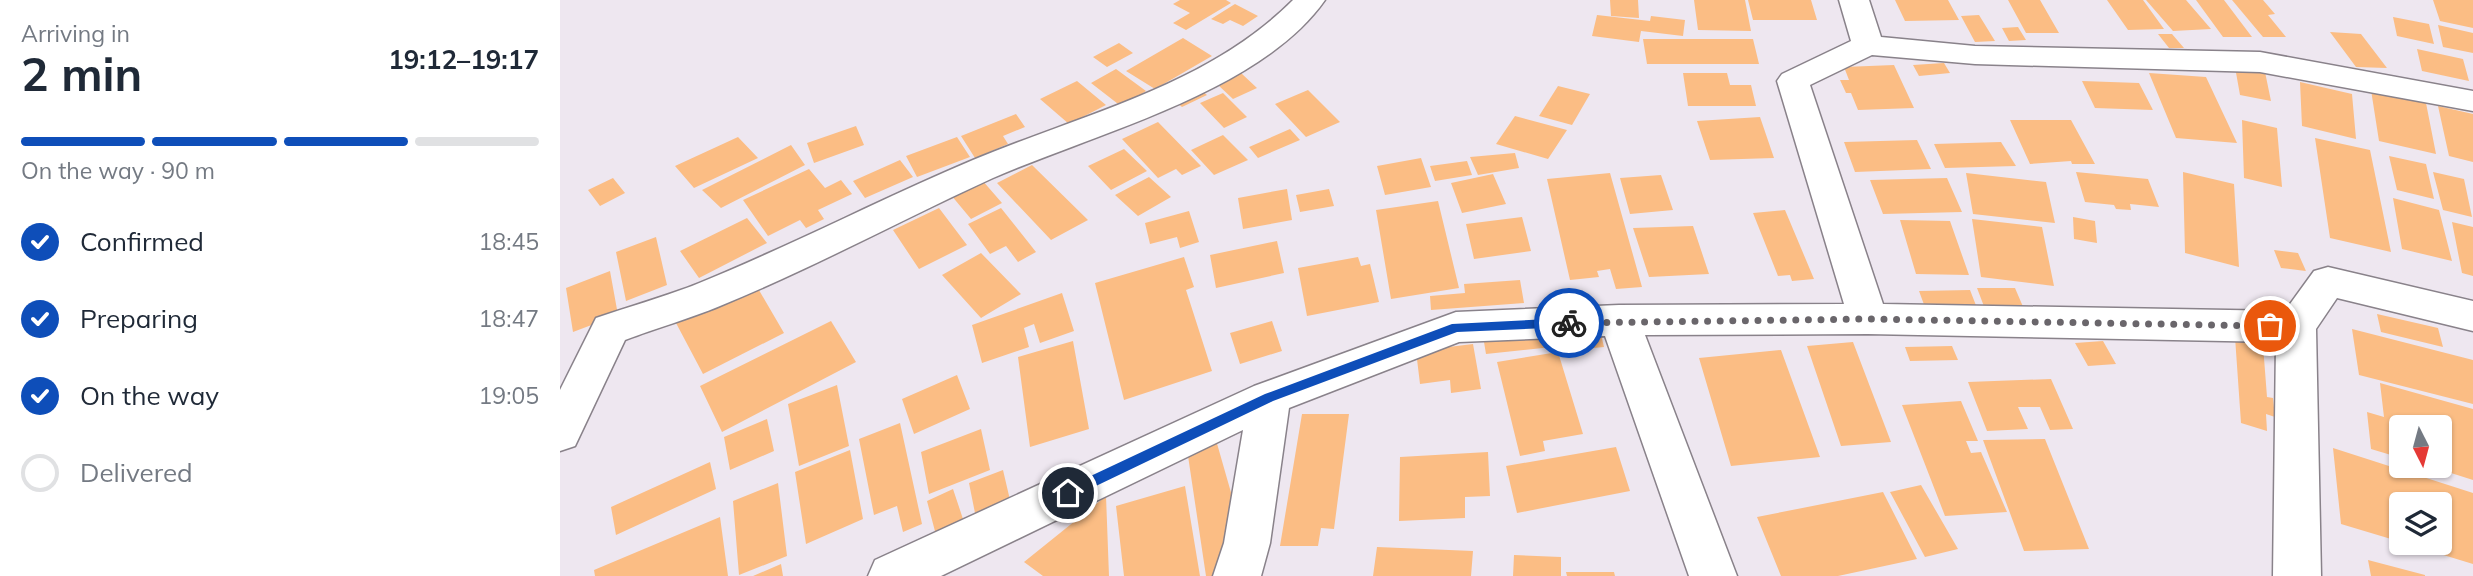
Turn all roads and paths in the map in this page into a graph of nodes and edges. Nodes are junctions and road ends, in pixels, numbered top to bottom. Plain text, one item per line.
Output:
1 (1310, 0) edge
2 (1854, 0) edge
3 (1868, 46) junction
4 (2473, 101) edge
5 (2473, 316) edge
6 (1868, 319) junction
7 (1619, 320) junction
8 (2297, 327) junction
9 (1269, 398) junction
10 (560, 433) edge
11 (892, 576) edge
12 (1237, 576) edge
13 (1713, 576) edge
14 (2297, 576) edge

1 - 10 street
2 - 3 street
3 - 4 street
3 - 6 street
5 - 8 street
6 - 7 street
6 - 8 street
7 - 9 street
7 - 13 street
8 - 14 street
9 - 11 street
9 - 12 street

